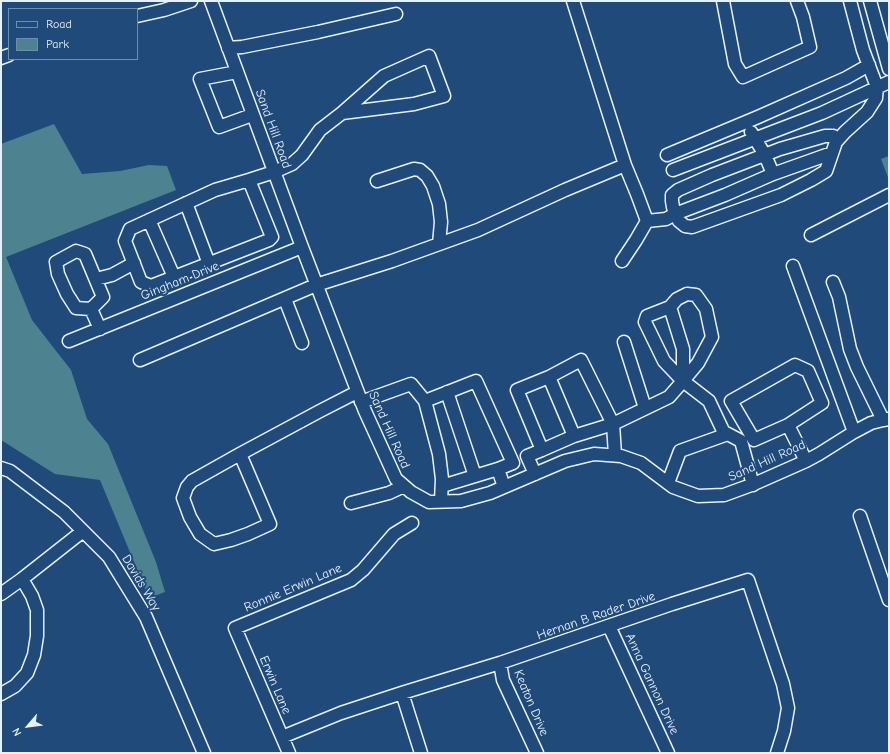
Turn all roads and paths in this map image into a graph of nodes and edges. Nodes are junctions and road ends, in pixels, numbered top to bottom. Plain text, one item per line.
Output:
1 (191, 1) edge
2 (211, 1) edge
3 (573, 1) edge
4 (723, 1) edge
5 (797, 1) edge
6 (850, 1) edge
7 (870, 1) edge
8 (396, 14) dead end
9 (138, 16) edge
10 (228, 48) junction
11 (869, 65) junction
12 (889, 69) edge
13 (237, 72) junction
14 (889, 82) edge
15 (877, 87) junction
16 (342, 113) junction
17 (252, 114) junction
18 (745, 122) junction
19 (755, 138) junction
20 (834, 147) junction
21 (667, 155) dead end
22 (765, 155) junction
23 (625, 165) junction
24 (673, 170) dead end
25 (274, 172) junction
26 (774, 174) junction
27 (249, 180) junction
28 (377, 181) dead end
29 (889, 195) edge
30 (186, 204) junction
31 (675, 214) junction
32 (149, 220) junction
33 (647, 221) junction
34 (810, 235) dead end
35 (261, 244) junction
36 (439, 244) junction
37 (302, 247) junction
38 (226, 257) junction
39 (268, 261) junction
40 (622, 261) dead end
41 (134, 263) junction
42 (209, 264) junction
43 (793, 266) dead end
44 (232, 275) junction
45 (174, 277) junction
46 (96, 279) junction
47 (833, 282) dead end
48 (156, 284) junction
49 (316, 286) junction
50 (285, 299) junction
51 (164, 303) junction
52 (670, 307) junction
53 (91, 309) junction
54 (100, 329) junction
55 (69, 341) dead end
56 (624, 342) dead end
57 (302, 343) dead end
58 (140, 360) dead end
59 (548, 376) junction
60 (683, 381) junction
61 (447, 392) junction
62 (359, 397) junction
63 (425, 401) junction
64 (645, 408) junction
65 (886, 419) edge
66 (613, 424) junction
67 (788, 425) junction
68 (724, 432) junction
69 (854, 432) junction
70 (574, 436) junction
71 (556, 444) junction
72 (542, 450) junction
73 (240, 454) junction
74 (616, 455) junction
75 (806, 460) junction
76 (565, 461) junction
77 (1, 468) edge
78 (498, 469) junction
79 (535, 474) junction
80 (475, 476) junction
81 (668, 483) junction
82 (753, 485) junction
83 (404, 486) junction
84 (442, 486) junction
85 (504, 487) junction
86 (441, 501) junction
87 (351, 503) dead end
88 (860, 516) dead end
89 (412, 523) dead end
90 (83, 531) junction
91 (22, 579) junction
92 (1, 594) edge
93 (889, 600) edge
94 (610, 626) junction
95 (235, 628) joint
96 (500, 663) junction
97 (402, 693) junction
98 (1, 694) edge
99 (282, 736) junction
100 (204, 753) edge
101 (289, 753) edge
102 (421, 753) edge
103 (537, 753) edge
104 (668, 753) edge
105 (778, 753) edge

1 - 9 street
2 - 10 street, Sand Hill Road
3 - 23 street
4 - 5 street
6 - 11 street
7 - 12 street
8 - 10 street
10 - 13 street, Sand Hill Road
11 - 15 street
11 - 18 street
13 - 17 street, Sand Hill Road
13 - 17 street
14 - 15 street
15 - 19 street
15 - 20 street
16 - 16 street
16 - 25 street
17 - 25 street, Sand Hill Road
18 - 19 street
18 - 21 street
19 - 22 street
19 - 24 street
20 - 22 street
20 - 26 street
20 - 31 street
22 - 26 street
22 - 31 street
23 - 33 street
23 - 36 street
25 - 27 street
25 - 37 street, Sand Hill Road
26 - 31 street
27 - 30 street
27 - 35 street
28 - 36 street
29 - 34 street
30 - 32 street
30 - 42 street
31 - 33 street
32 - 41 street
32 - 45 street
33 - 40 street
35 - 38 street
35 - 39 street
36 - 49 street
37 - 39 street, Gingham Drive
37 - 49 street, Sand Hill Road
38 - 42 street
38 - 44 street
39 - 44 street, Gingham Drive
41 - 46 street
41 - 48 street
42 - 45 street
43 - 69 street
44 - 51 street, Gingham Drive
45 - 48 street
46 - 53 street
46 - 53 street
47 - 65 street
48 - 51 street
49 - 50 street
49 - 62 street, Sand Hill Road
50 - 57 street
50 - 58 street
51 - 54 street, Gingham Drive
52 - 60 street
52 - 60 street
52 - 60 street
53 - 54 street
54 - 55 street, Gingham Drive
56 - 64 street
59 - 66 street
59 - 70 street
59 - 72 street
60 - 64 street
60 - 68 street
61 - 63 street
61 - 78 street
61 - 80 street
62 - 63 street
62 - 73 street
62 - 83 street, Sand Hill Road
63 - 84 street
64 - 66 street
65 - 69 street, Sand Hill Road
66 - 70 street
66 - 74 street
67 - 67 street
67 - 75 street
68 - 81 street
68 - 82 street
69 - 75 street, Sand Hill Road
70 - 71 street
71 - 72 street
71 - 76 street
72 - 79 street
73 - 73 street
74 - 76 street, Sand Hill Road
74 - 81 street, Sand Hill Road
75 - 82 street, Sand Hill Road
76 - 79 street, Sand Hill Road
77 - 90 street, Davids Way
78 - 80 street
78 - 85 street
79 - 85 street, Sand Hill Road
80 - 84 street
81 - 82 street, Sand Hill Road
83 - 86 street, Sand Hill Road
83 - 87 street
84 - 86 street
85 - 86 street, Sand Hill Road
88 - 93 street
89 - 95 street, Ronnie Erwin Lane
90 - 91 street
90 - 100 street, Davids Way
91 - 92 street
91 - 98 street
94 - 96 street, Hernan B Rader Drive
94 - 104 street, Anna Gannon Drive
94 - 105 street, Hernan B Rader Drive
95 - 99 street, Erwin Lane
96 - 97 street, Hernan B Rader Drive
96 - 103 street, Keaton Drive
97 - 99 street, Hernan B Rader Drive
97 - 102 street
99 - 101 street, Erwin Lane

